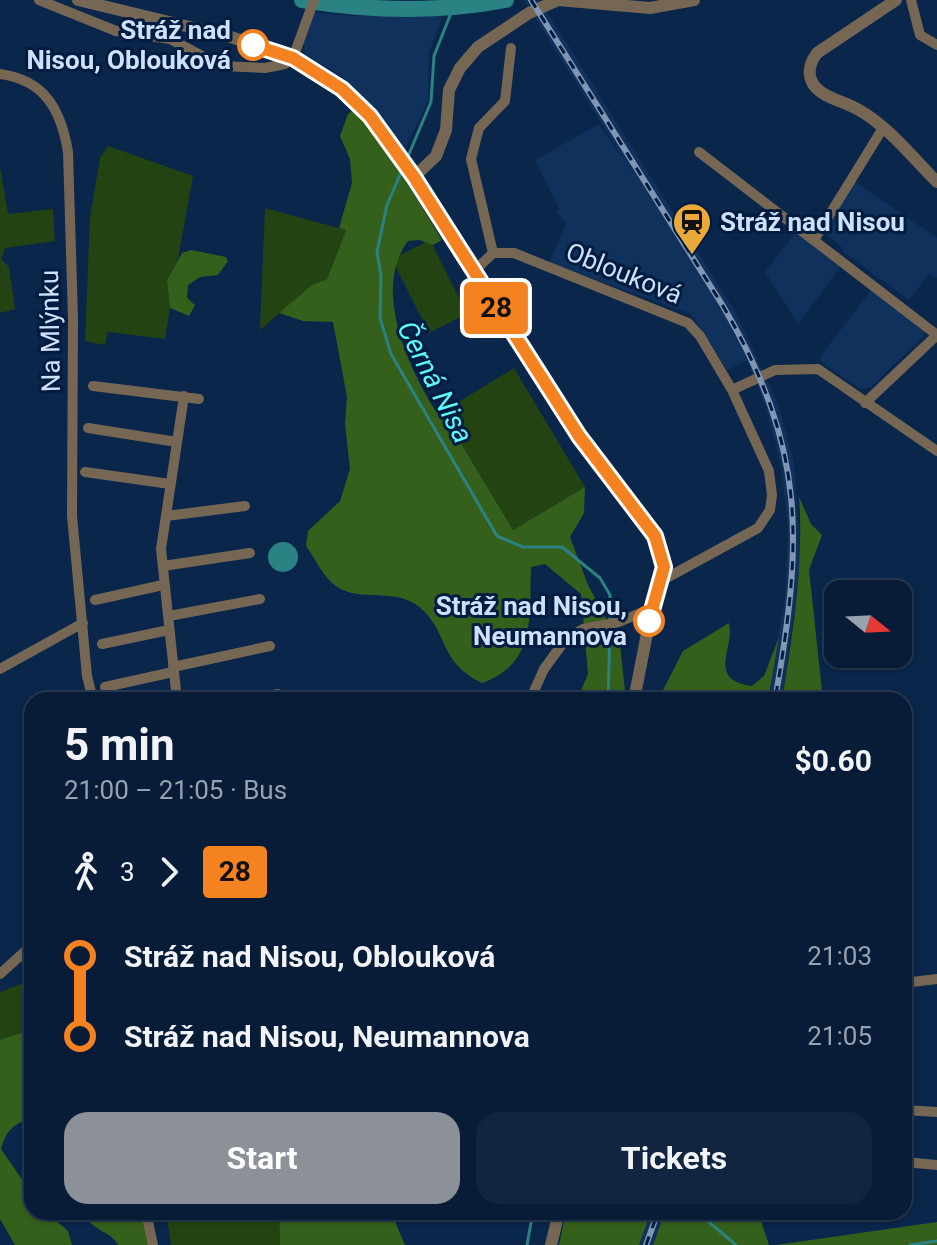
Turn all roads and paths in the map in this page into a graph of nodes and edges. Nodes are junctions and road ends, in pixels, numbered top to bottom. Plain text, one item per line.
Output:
1 (39, 0) edge
2 (78, 0) edge
3 (314, 0) edge
4 (694, 0) edge
5 (896, 0) edge
6 (911, 0) edge
7 (937, 45) edge
8 (511, 48) dead end
9 (293, 58) junction
10 (0, 74) edge
11 (883, 128) junction
12 (699, 152) dead end
13 (414, 177) junction
14 (937, 182) edge
15 (814, 240) junction
16 (493, 253) junction
17 (473, 272) junction
18 (937, 335) edge
19 (93, 386) dead end
20 (732, 390) junction
21 (184, 396) junction
22 (199, 399) dead end
23 (865, 403) junction
24 (88, 428) dead end
25 (177, 442) junction
26 (937, 451) edge
27 (85, 472) dead end
28 (170, 484) junction
29 (245, 506) dead end
30 (166, 516) junction
31 (250, 553) dead end
32 (163, 566) junction
33 (661, 581) junction
34 (163, 585) junction
35 (260, 599) dead end
36 (95, 600) dead end
37 (652, 608) junction
38 (169, 616) junction
39 (83, 623) junction
40 (169, 630) junction
41 (102, 644) dead end
42 (270, 646) dead end
43 (0, 669) edge
44 (173, 670) junction
45 (105, 687) dead end
46 (92, 692) edge
47 (176, 692) edge
48 (534, 692) edge
49 (636, 692) edge
50 (24, 952) edge
51 (0, 974) edge
52 (937, 979) edge
53 (912, 982) edge
54 (912, 1110) edge
55 (937, 1112) edge
56 (912, 1163) edge
57 (937, 1165) edge
58 (148, 1220) edge
59 (557, 1220) edge
60 (153, 1245) edge
61 (551, 1245) edge

1 - 9 street
2 - 9 street
3 - 9 street
4 - 13 street
5 - 11 street
6 - 7 street
8 - 16 street
9 - 13 street
10 - 39 street, Na Mlýnku
11 - 14 street
11 - 15 street
12 - 15 street
13 - 17 street
15 - 18 street
16 - 17 street
16 - 20 street, Oblouková
17 - 33 street
18 - 23 street
19 - 21 street, Na Mlýnku
20 - 23 street
20 - 33 street, Oblouková
21 - 22 street, Na Mlýnku
21 - 25 street
23 - 26 street
24 - 25 street
25 - 28 street
27 - 28 street
28 - 30 street
29 - 30 street
30 - 32 street
31 - 32 street
32 - 34 street
33 - 37 street
34 - 36 street
34 - 38 street
35 - 38 street
37 - 48 street
37 - 49 street
38 - 40 street
39 - 43 street
39 - 46 street, Na Mlýnku
40 - 41 street
40 - 44 street
42 - 44 street
44 - 45 street
44 - 47 street
50 - 51 street
52 - 53 street
54 - 55 street
56 - 57 street
58 - 60 street
59 - 61 street

